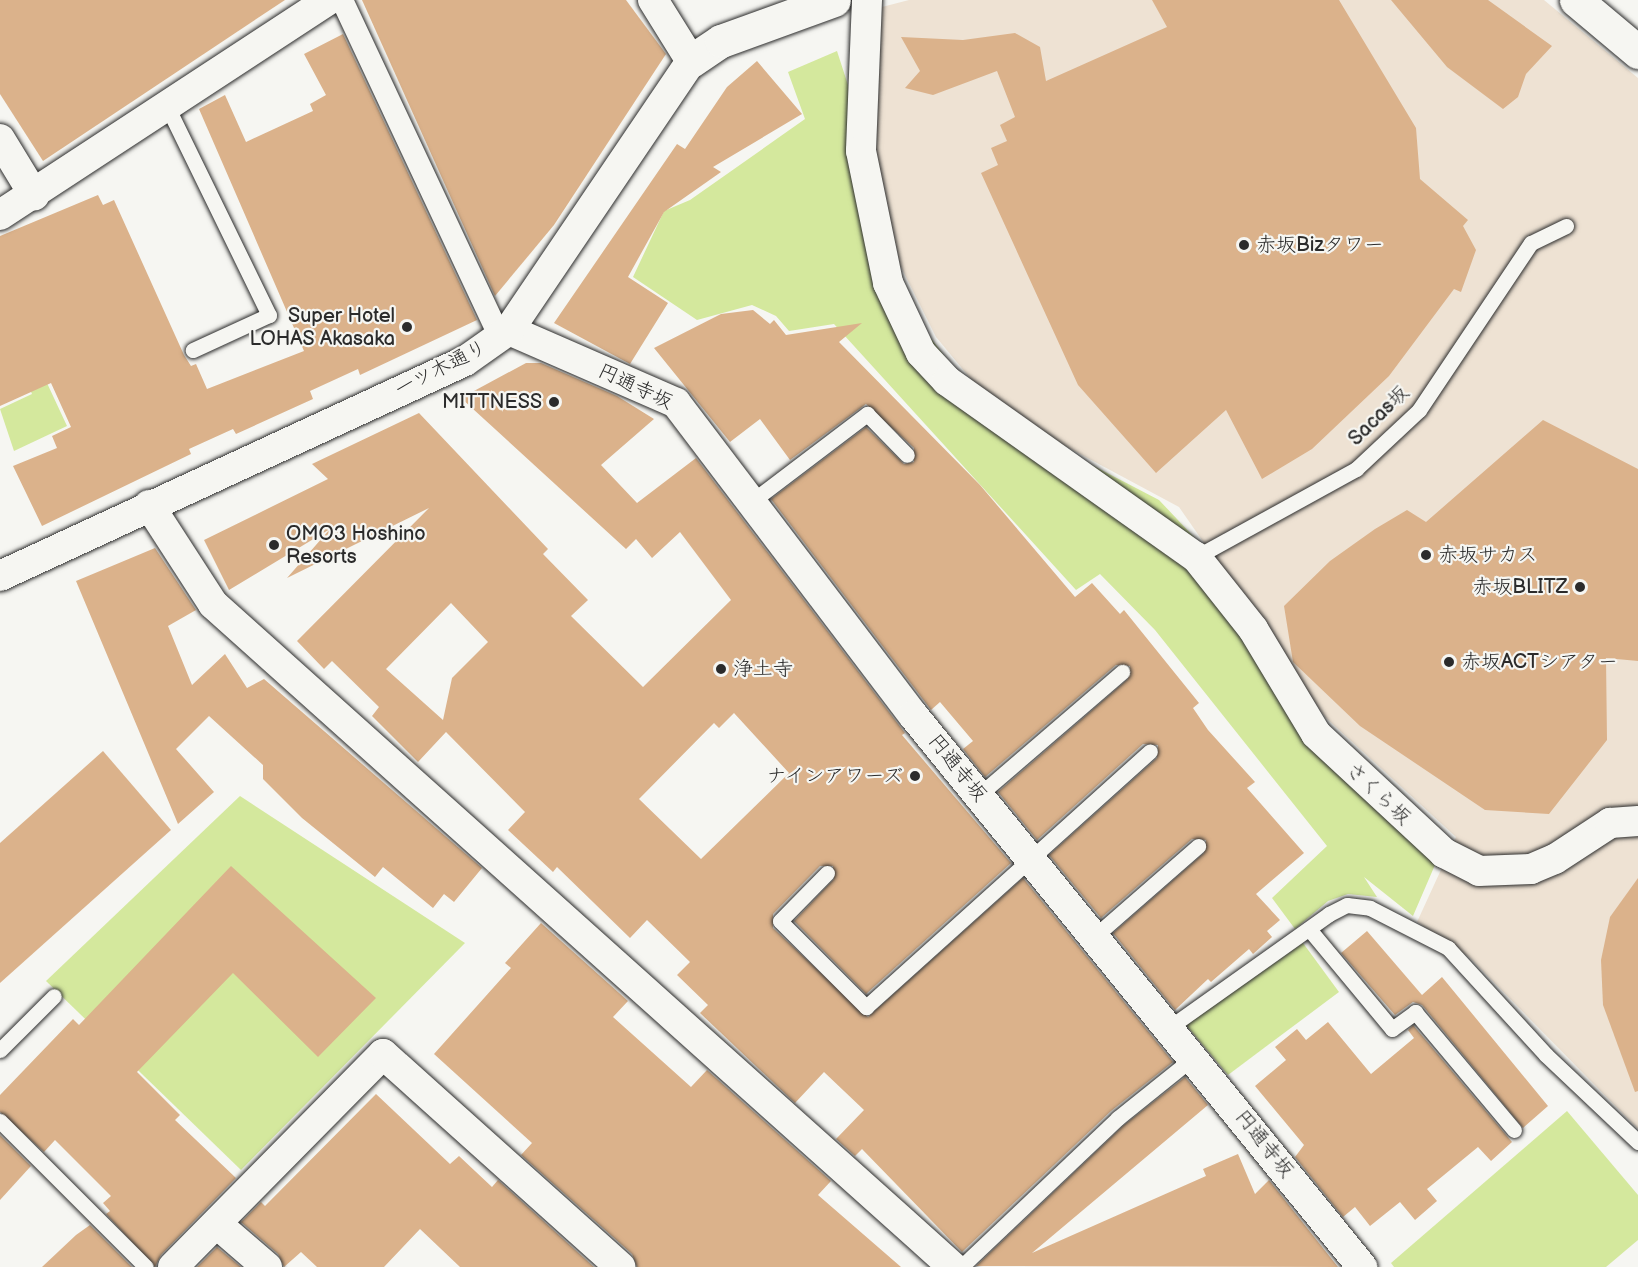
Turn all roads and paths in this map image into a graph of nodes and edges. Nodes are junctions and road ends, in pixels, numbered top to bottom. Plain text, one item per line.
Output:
1 (329, 0) edge
2 (342, 0) edge
3 (653, 0) edge
4 (834, 0) edge
5 (867, 0) edge
6 (1576, 0) edge
7 (799, 6) edge
8 (1638, 52) edge
9 (691, 61) junction
10 (172, 100) junction
11 (0, 139) edge
12 (34, 195) junction
13 (0, 215) edge
14 (1566, 226) dead end
15 (504, 334) junction
16 (193, 350) dead end
17 (907, 455) dead end
18 (751, 502) junction
19 (149, 505) junction
20 (1196, 557) junction
21 (0, 576) edge
22 (1122, 672) dead end
23 (1150, 751) dead end
24 (979, 795) junction
25 (1638, 821) edge
26 (1198, 846) dead end
27 (1029, 857) junction
28 (827, 873) dead end
29 (1309, 929) junction
30 (1095, 936) junction
31 (54, 996) dead end
32 (1170, 1027) junction
33 (0, 1050) edge
34 (1194, 1057) junction
35 (0, 1121) edge
36 (1514, 1130) dead end
37 (1638, 1142) edge
38 (217, 1224) junction
39 (146, 1267) edge
40 (173, 1267) edge
41 (267, 1267) edge
42 (620, 1267) edge
43 (953, 1267) edge
44 (961, 1267) edge
45 (1362, 1267) edge

1 - 10 street
2 - 15 street
3 - 9 street
4 - 7 street, 一ツ木通り
5 - 20 street, さくら坂
6 - 8 street
7 - 9 street, 一ツ木通り
9 - 15 street, 一ツ木通り
10 - 12 street
10 - 16 lane
11 - 12 street
12 - 13 street
14 - 20 lane, Sacas坂
15 - 18 street, 円通寺坂
15 - 19 street, 一ツ木通り
17 - 18 lane
18 - 24 street, 円通寺坂
19 - 21 street, 一ツ木通り
19 - 43 street
20 - 25 street, さくら坂
22 - 24 lane
23 - 27 lane
24 - 27 street, 円通寺坂
26 - 30 lane
27 - 28 lane
27 - 30 street, 円通寺坂
29 - 32 lane
29 - 36 lane
29 - 37 lane
30 - 32 street, 円通寺坂
31 - 33 lane
32 - 34 street, 円通寺坂
34 - 44 lane
34 - 45 street, 円通寺坂
35 - 39 lane
38 - 40 street
38 - 41 street
38 - 42 street

